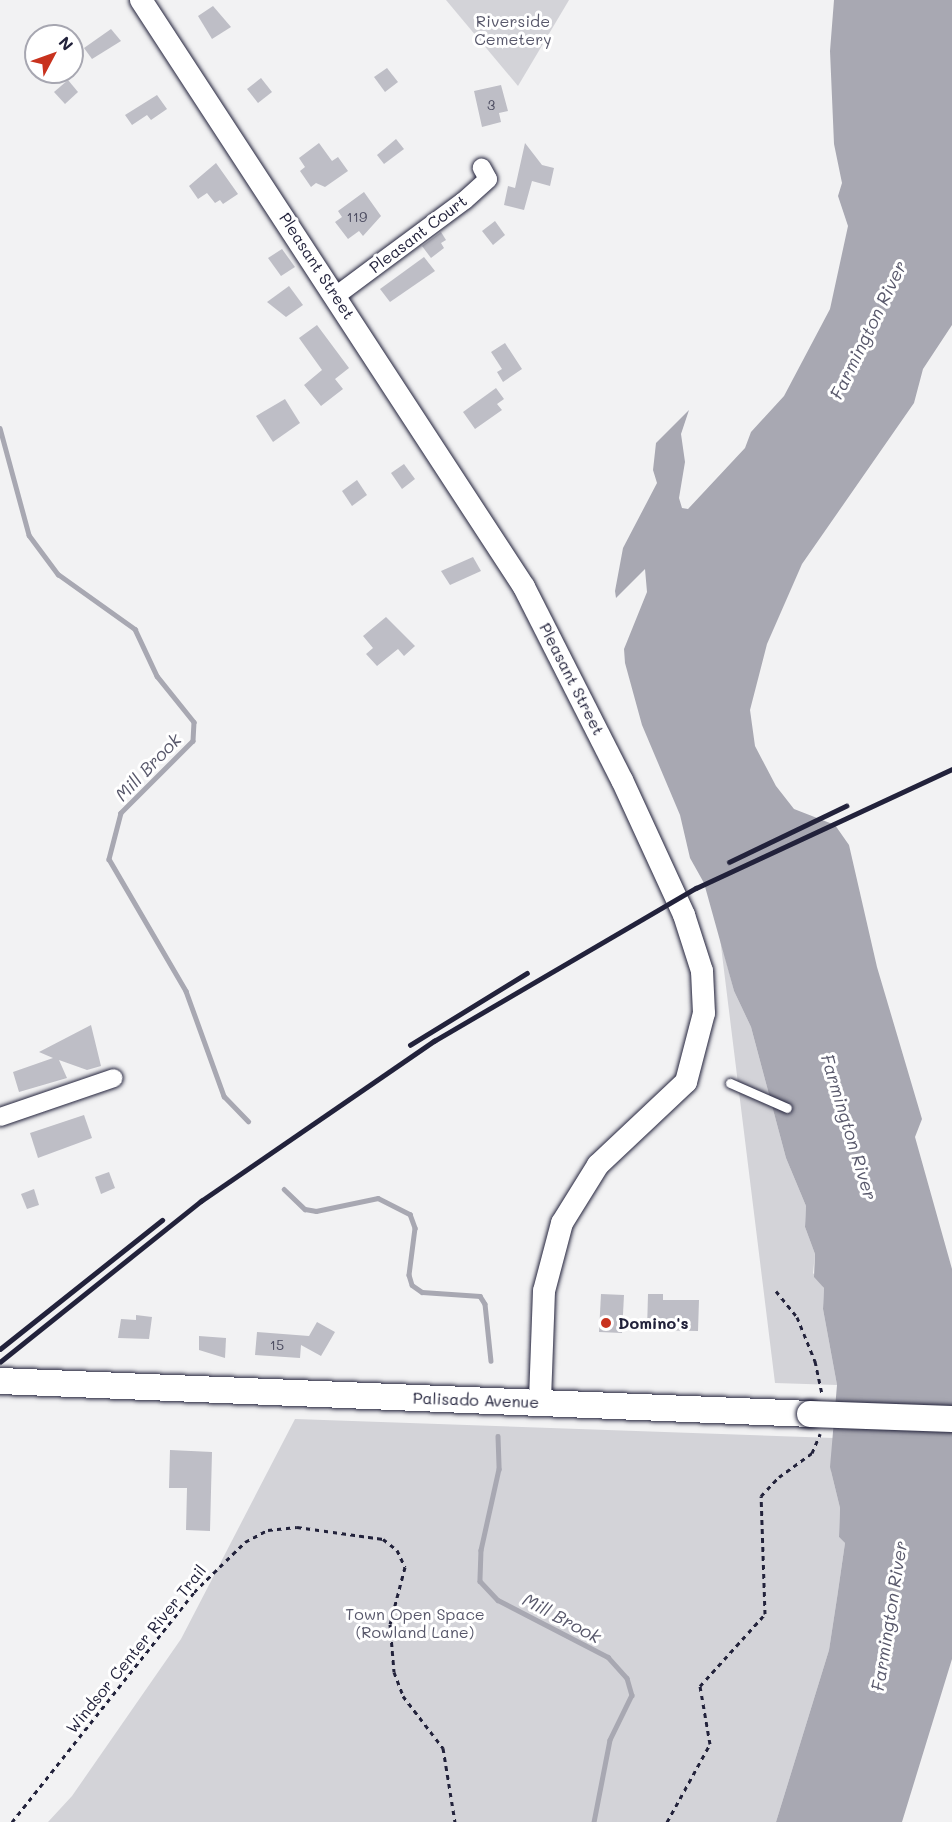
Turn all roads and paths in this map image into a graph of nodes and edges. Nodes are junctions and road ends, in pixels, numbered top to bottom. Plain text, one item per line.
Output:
1 (141, 0) edge
2 (482, 168) dead end
3 (337, 296) junction
4 (114, 1078) dead end
5 (730, 1083) dead end
6 (787, 1108) dead end
7 (0, 1117) edge
8 (776, 1291) dead end
9 (0, 1381) edge
10 (540, 1402) junction
11 (818, 1414) junction
12 (952, 1419) edge
13 (12, 1822) edge
14 (455, 1822) edge
15 (667, 1822) edge

1 - 3 street, Pleasant Street
2 - 3 street, Pleasant Court
3 - 10 street, Pleasant Street
4 - 7 street
5 - 6 lane
8 - 11 path
9 - 10 main road, Palisado Avenue
10 - 11 main road, Palisado Avenue
11 - 12 main road, Palisado Avenue, bridge
11 - 15 path
13 - 14 path, Windsor Center River Trail

